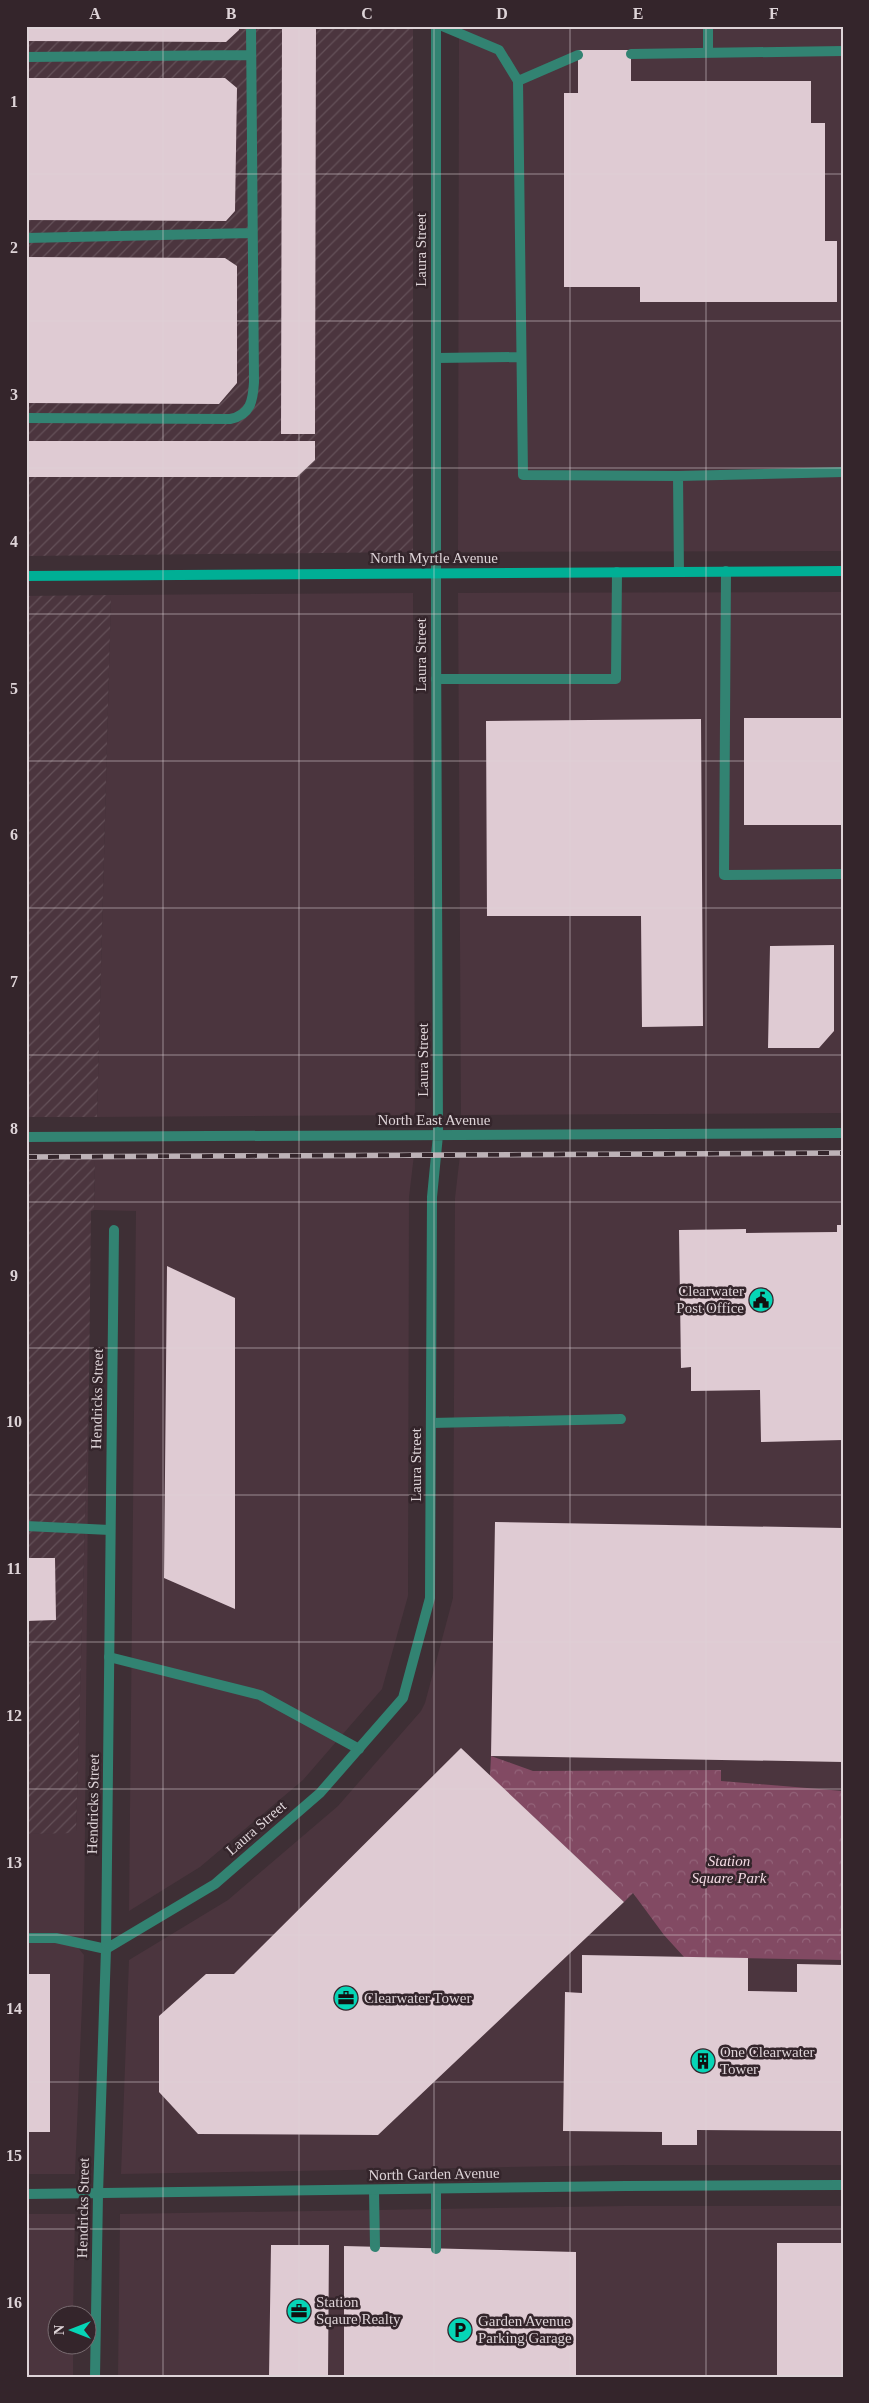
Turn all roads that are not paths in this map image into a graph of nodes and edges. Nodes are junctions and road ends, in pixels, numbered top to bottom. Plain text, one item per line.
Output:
1 (252, 26) edge
2 (436, 26) edge
3 (442, 26) edge
4 (708, 26) edge
5 (843, 51) edge
6 (708, 52) junction
7 (631, 54) dead end
8 (251, 55) junction
9 (578, 55) dead end
10 (26, 57) edge
11 (518, 82) junction
12 (252, 233) junction
13 (26, 238) edge
14 (520, 357) junction
15 (436, 358) junction
16 (26, 418) edge
17 (843, 472) edge
18 (678, 476) junction
19 (843, 571) edge
20 (617, 572) junction
21 (679, 572) junction
22 (726, 572) junction
23 (436, 573) junction
24 (26, 576) edge
25 (436, 678) junction
26 (843, 874) edge
27 (843, 1133) edge
28 (438, 1135) junction
29 (26, 1137) edge
30 (114, 1230) dead end
31 (621, 1419) dead end
32 (431, 1423) junction
33 (26, 1526) edge
34 (110, 1530) junction
35 (109, 1658) junction
36 (359, 1749) junction
37 (26, 1938) edge
38 (106, 1949) junction
39 (843, 2185) edge
40 (436, 2189) junction
41 (374, 2190) junction
42 (26, 2194) edge
43 (98, 2194) junction
44 (375, 2247) dead end
45 (436, 2249) dead end
46 (95, 2377) edge

1 - 8 street
2 - 15 street, Laura Street
3 - 11 street
4 - 6 street
5 - 6 street
6 - 7 street
8 - 10 street
8 - 12 street
9 - 11 street
11 - 14 street
12 - 13 street
12 - 16 street
14 - 15 street
14 - 18 street
15 - 23 street, Laura Street
17 - 18 street
18 - 21 street
19 - 22 main road, North Myrtle Avenue
20 - 21 main road, North Myrtle Avenue
20 - 23 main road, North Myrtle Avenue
20 - 25 street
21 - 22 main road, North Myrtle Avenue
22 - 26 street
23 - 24 main road, North Myrtle Avenue
23 - 25 street, Laura Street
25 - 28 street, Laura Street
27 - 28 street, North East Avenue
28 - 29 street, North East Avenue
28 - 32 street, Laura Street
30 - 34 street, Hendricks Street
31 - 32 street
32 - 36 street, Laura Street
33 - 34 street
34 - 35 street, Hendricks Street
35 - 36 street
35 - 38 street, Hendricks Street
36 - 38 street, Laura Street
37 - 38 street
38 - 43 street, Hendricks Street
39 - 40 street, North Garden Avenue
40 - 41 street, North Garden Avenue
40 - 45 street
41 - 43 street, North Garden Avenue
41 - 44 street
42 - 43 street, North Garden Avenue
43 - 46 street, Hendricks Street

